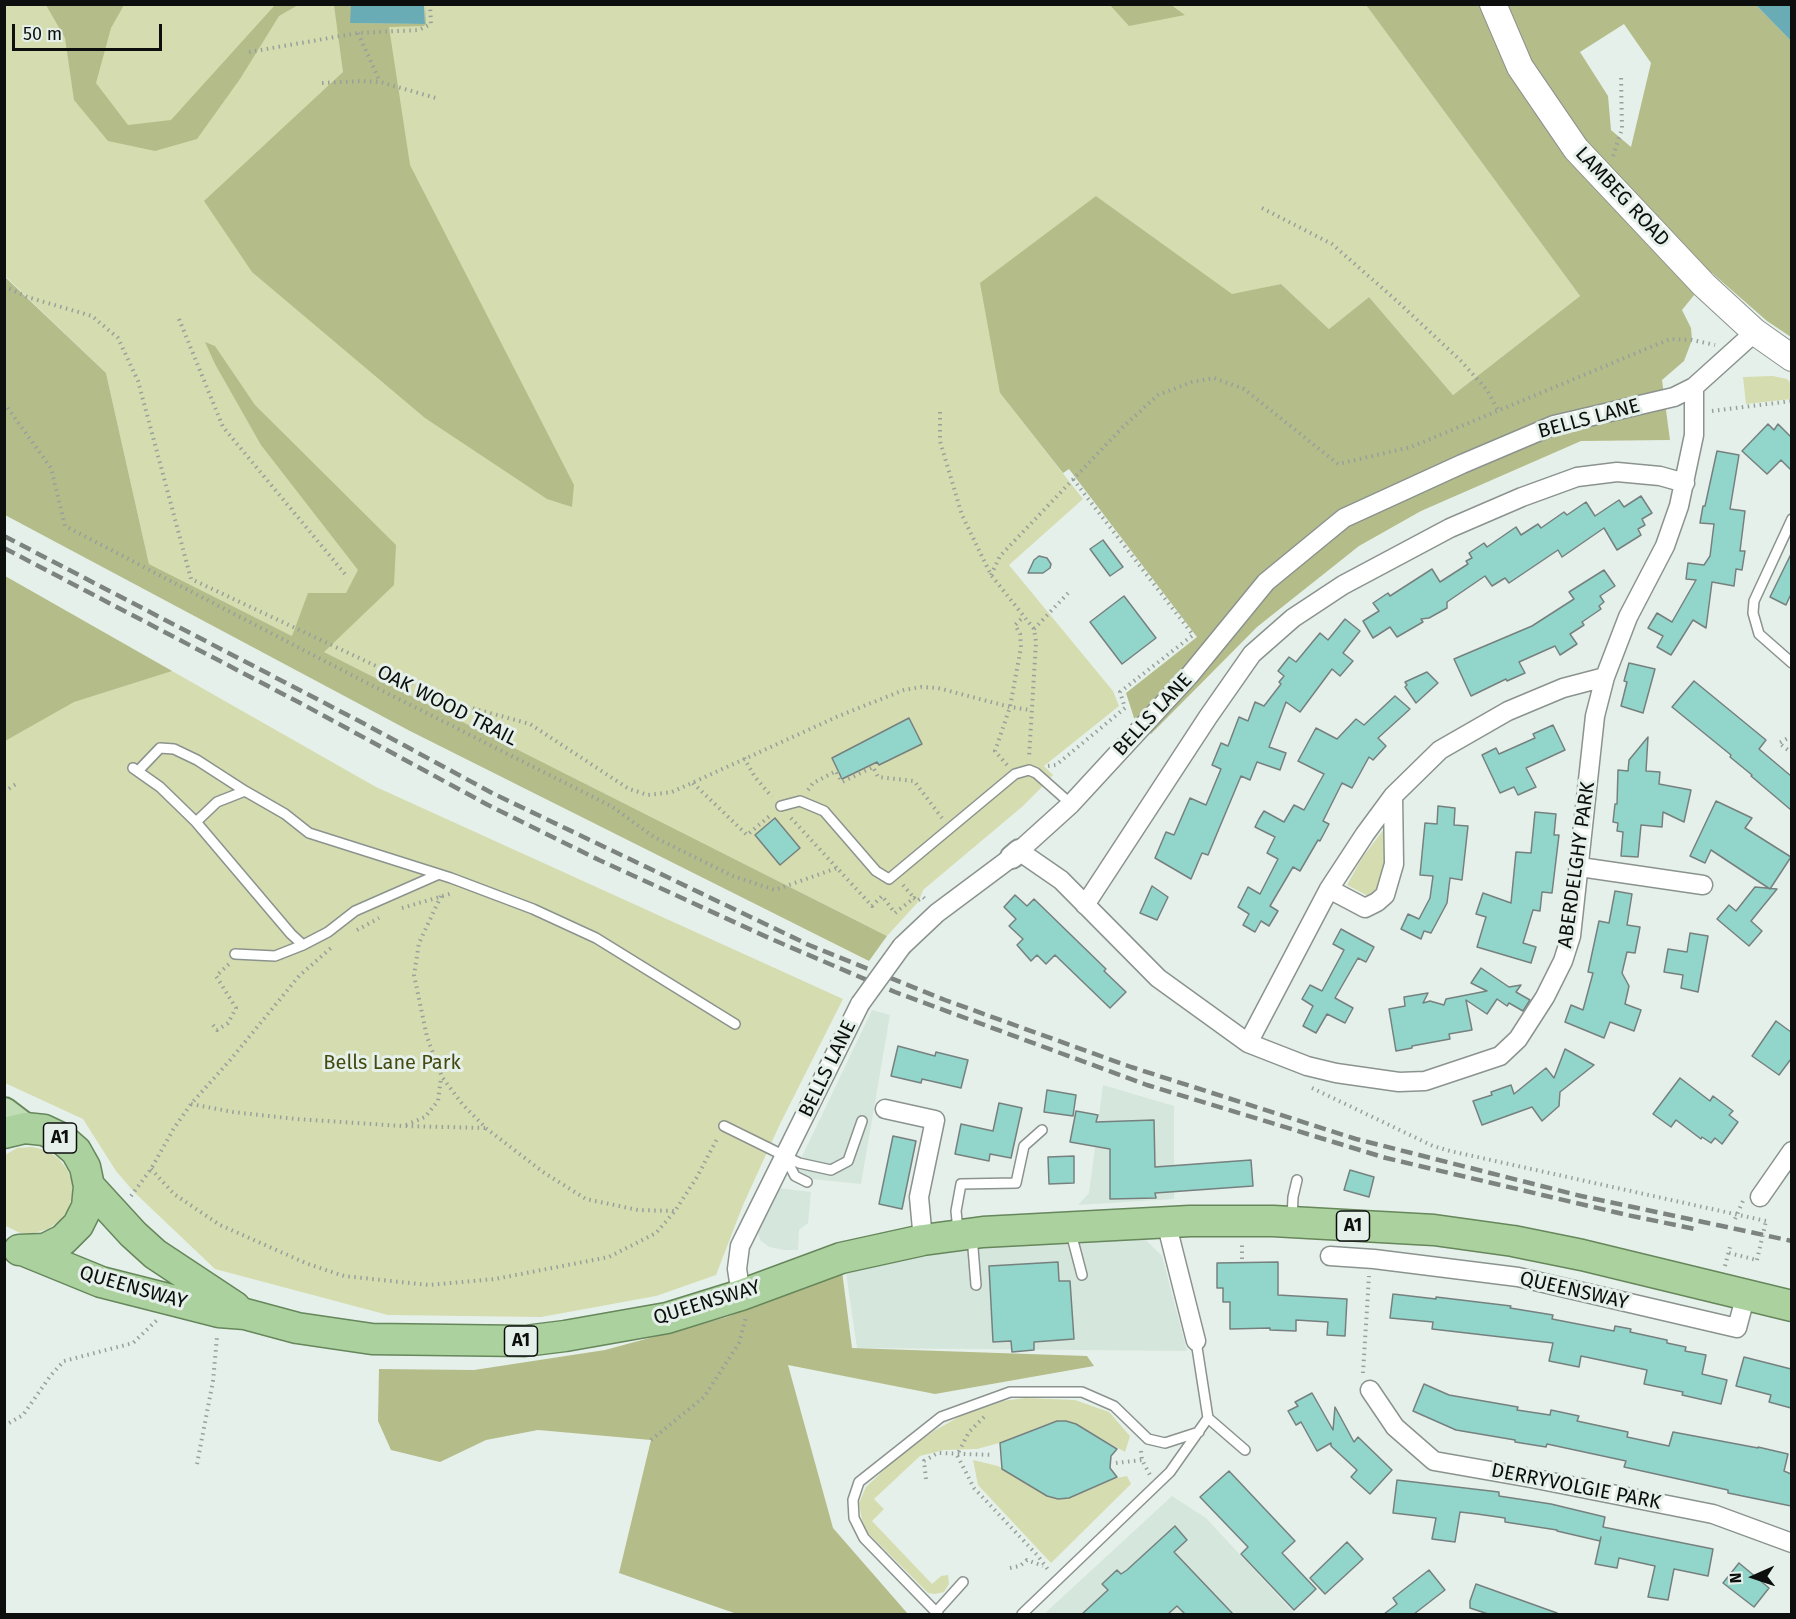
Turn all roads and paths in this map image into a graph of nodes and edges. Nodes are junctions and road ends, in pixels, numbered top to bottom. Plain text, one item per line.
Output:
1 (430, 4) edge
2 (1493, 4) edge
3 (358, 33) junction
4 (249, 52) dead end
5 (1621, 74) dead end
6 (380, 82) junction
7 (322, 83) dead end
8 (436, 98) dead end
9 (1605, 179) junction
10 (1262, 208) dead end
11 (4, 286) edge
12 (179, 319) dead end
13 (1746, 340) junction
14 (1791, 358) edge
15 (1694, 387) junction
16 (1791, 401) edge
17 (4, 403) edge
18 (1498, 410) junction
19 (940, 412) dead end
20 (1694, 413) junction
21 (1073, 478) junction
22 (1685, 483) junction
23 (1791, 519) edge
24 (345, 574) dead end
25 (991, 575) junction
26 (1070, 591) dead end
27 (1023, 617) junction
28 (1034, 629) junction
29 (1790, 659) edge
30 (1605, 677) junction
31 (1010, 706) junction
32 (1030, 710) junction
33 (1791, 736) edge
34 (1791, 753) edge
35 (744, 758) junction
36 (1032, 772) junction
37 (1015, 774) junction
38 (693, 783) junction
39 (16, 784) dead end
40 (245, 791) junction
41 (4, 792) edge
42 (1393, 796) junction
43 (800, 801) junction
44 (1071, 804) junction
45 (781, 807) junction
46 (196, 822) junction
47 (950, 828) junction
48 (1016, 854) junction
49 (1580, 867) junction
50 (837, 868) junction
51 (437, 875) junction
52 (1703, 885) dead end
53 (474, 887) junction
54 (1329, 890) junction
55 (442, 896) junction
56 (920, 898) dead end
57 (1084, 905) junction
58 (393, 910) dead end
59 (383, 916) dead end
60 (354, 931) dead end
61 (337, 943) dead end
62 (303, 945) junction
63 (235, 954) dead end
64 (216, 976) dead end
65 (735, 1024) dead end
66 (213, 1025) dead end
67 (1248, 1043) junction
68 (1307, 1066) junction
69 (442, 1077) junction
70 (191, 1104) junction
71 (885, 1109) dead end
72 (862, 1120) dead end
73 (11, 1124) edge
74 (402, 1126) junction
75 (724, 1126) joint
76 (487, 1128) junction
77 (1042, 1130) dead end
78 (1450, 1151) junction
79 (1791, 1151) edge
80 (1447, 1156) dead end
81 (785, 1157) junction
82 (151, 1169) junction
83 (1297, 1180) dead end
84 (807, 1182) dead end
85 (89, 1186) junction
86 (1760, 1197) dead end
87 (1739, 1208) dead end
88 (675, 1211) junction
89 (1736, 1214) junction
90 (116, 1216) junction
91 (1735, 1219) dead end
92 (1166, 1222) junction
93 (1292, 1222) junction
94 (1376, 1227) junction
95 (1070, 1228) junction
96 (965, 1235) junction
97 (923, 1240) junction
98 (14, 1249) edge
99 (1731, 1254) dead end
100 (1330, 1256) dead end
101 (1374, 1259) junction
102 (1082, 1275) dead end
103 (976, 1285) dead end
104 (176, 1286) junction
105 (747, 1292) junction
106 (1746, 1294) junction
107 (1791, 1306) edge
108 (232, 1313) junction
109 (1196, 1341) joint
110 (1381, 1396) joint
111 (995, 1397) junction
112 (1208, 1418) junction
113 (4, 1426) edge
114 (1199, 1432) junction
115 (1141, 1433) junction
116 (651, 1440) dead end
117 (1245, 1450) dead end
118 (957, 1455) junction
119 (993, 1455) dead end
120 (1142, 1460) junction
121 (1116, 1463) dead end
122 (196, 1464) dead end
123 (926, 1479) dead end
124 (1156, 1486) junction
125 (1791, 1543) edge
126 (1044, 1566) junction
127 (1010, 1568) dead end
128 (1058, 1580) junction
129 (963, 1582) dead end
130 (937, 1613) edge
131 (1022, 1614) edge

1 - 3 path
2 - 9 main road, LAMBEG ROAD
3 - 4 path
3 - 6 path
5 - 9 path
6 - 7 path
6 - 8 path
9 - 13 main road, LAMBEG ROAD
10 - 18 path
11 - 38 path
12 - 24 path
13 - 14 main road, LAMBEG ROAD
13 - 15 street, BELLS LANE
13 - 18 path
15 - 20 street, ABERDELGHY PARK
15 - 44 street, BELLS LANE
16 - 20 path
17 - 50 path, OAK WOOD TRAIL
18 - 21 path
19 - 25 path
20 - 22 street, ABERDELGHY PARK
21 - 25 path
21 - 36 path
22 - 30 street, ABERDELGHY PARK
22 - 57 street
23 - 29 lane
25 - 27 path
26 - 28 path
27 - 28 path
27 - 31 path
28 - 32 path
30 - 42 street
30 - 49 street, ABERDELGHY PARK
31 - 32 path
31 - 35 path
31 - 37 path
32 - 36 path
33 - 34 path
35 - 38 path
35 - 45 path
36 - 37 lane
36 - 44 lane
37 - 47 lane
38 - 45 path
39 - 41 path
40 - 46 lane
40 - 46 lane
40 - 51 lane
42 - 54 street
42 - 54 street
43 - 45 lane
43 - 47 lane
43 - 47 path
44 - 48 street, BELLS LANE
45 - 50 path
46 - 62 lane
48 - 57 street, ABERDELGHY PARK
48 - 81 street, BELLS LANE, bridge
49 - 52 street
49 - 68 street, ABERDELGHY PARK
50 - 56 path
51 - 53 lane
51 - 62 lane
53 - 55 path
53 - 65 lane
54 - 67 street
55 - 58 path
55 - 69 path
57 - 67 street, ABERDELGHY PARK
59 - 60 path
61 - 70 path
62 - 63 lane
64 - 66 path
67 - 68 street, ABERDELGHY PARK
68 - 78 path
69 - 74 path
69 - 76 path
70 - 74 path
70 - 82 path
71 - 97 street
72 - 81 lane
73 - 85 highway, A1
74 - 76 path
75 - 81 lane
75 - 88 path
76 - 88 path
77 - 96 lane
78 - 80 path
78 - 89 path
79 - 86 street
81 - 84 lane
81 - 105 street, BELLS LANE
82 - 88 path
82 - 90 path
83 - 93 lane
85 - 90 highway, QUEENSWAY / A1
85 - 98 highway, A1
87 - 89 path
89 - 91 path
89 - 99 path, bridge
90 - 104 highway, QUEENSWAY / A1
92 - 93 highway, QUEENSWAY / A1
92 - 95 highway, QUEENSWAY / A1
92 - 109 street
93 - 94 highway, QUEENSWAY / A1
94 - 101 street
94 - 106 highway, QUEENSWAY / A1
95 - 96 highway, QUEENSWAY / A1
95 - 102 lane
96 - 97 highway, QUEENSWAY / A1
96 - 103 lane
97 - 105 highway, QUEENSWAY / A1
98 - 104 highway, QUEENSWAY / A1
100 - 101 street, QUEENSWAY
101 - 106 street, QUEENSWAY
101 - 110 path
104 - 108 highway, QUEENSWAY / A1
104 - 113 path
105 - 108 highway, QUEENSWAY / A1
105 - 116 path
106 - 107 highway, QUEENSWAY / A1
108 - 122 path
109 - 112 lane
110 - 125 street, DERRYVOLGIE PARK
111 - 115 lane
111 - 118 path
111 - 130 lane
112 - 114 lane
112 - 117 lane
114 - 115 lane
114 - 124 lane
115 - 120 path
118 - 119 path
118 - 123 path
118 - 126 path
120 - 121 path
120 - 124 path
124 - 128 lane
126 - 127 path
126 - 128 path
128 - 131 lane
129 - 130 lane

